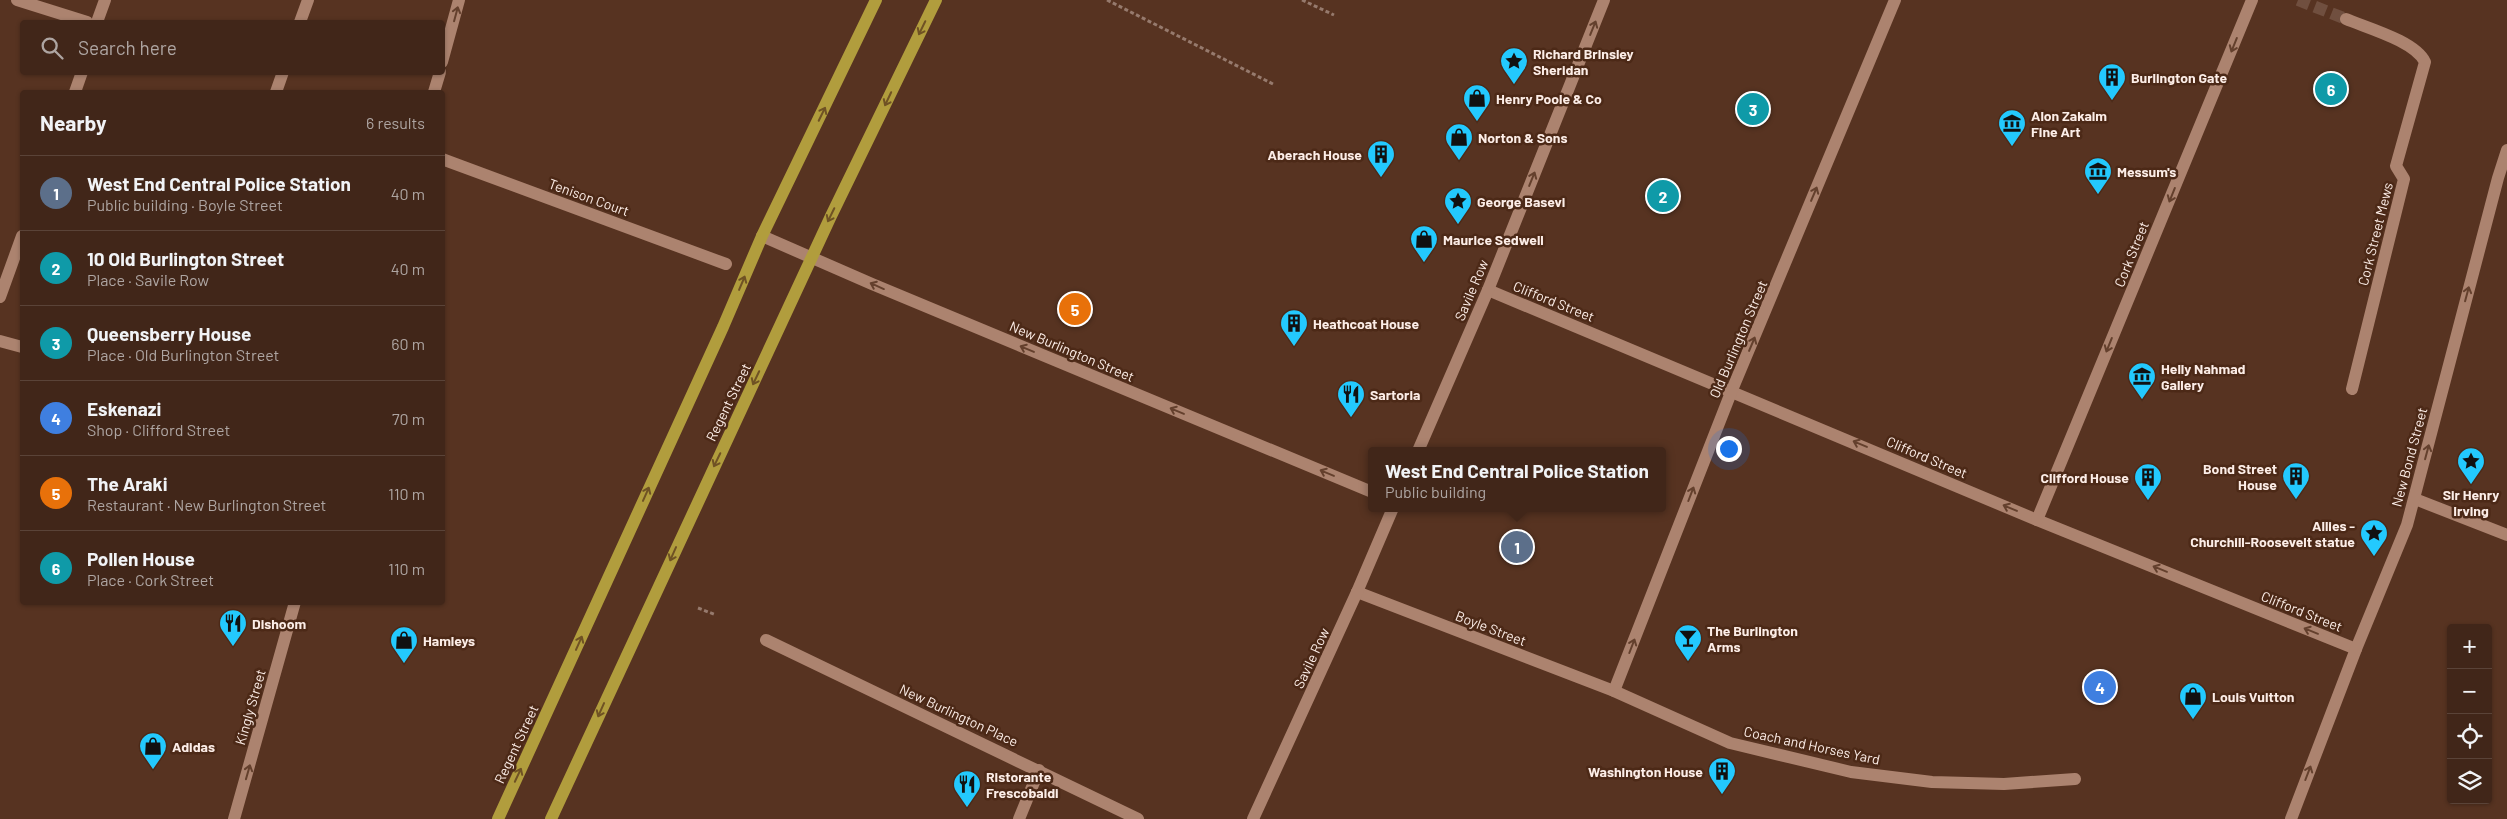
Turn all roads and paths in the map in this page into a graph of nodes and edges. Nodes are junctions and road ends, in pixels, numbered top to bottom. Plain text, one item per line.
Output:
1 (17, 0) edge
2 (106, 0) edge
3 (308, 0) edge
4 (459, 0) edge
5 (876, 0) edge
6 (936, 0) edge
7 (1107, 0) edge
8 (1302, 0) edge
9 (1604, 0) edge
10 (1895, 0) edge
11 (2252, 0) edge
12 (1334, 16) dead end
13 (2346, 19) tunnel mouth
14 (81, 20) edge
15 (98, 20) edge
16 (301, 20) edge
17 (445, 51) edge
18 (81, 75) edge
19 (282, 75) edge
20 (439, 75) edge
21 (1275, 85) dead end
22 (78, 90) edge
23 (277, 90) edge
24 (435, 90) edge
25 (2507, 150) edge
26 (445, 160) edge
27 (762, 236) junction
28 (20, 242) edge
29 (812, 258) junction
30 (726, 264) dead end
31 (1488, 290) junction
32 (0, 297) edge
33 (0, 341) edge
34 (20, 347) edge
35 (2352, 389) dead end
36 (1732, 390) junction
37 (1420, 447) edge
38 (1368, 490) edge
39 (2414, 499) junction
40 (1391, 512) edge
41 (2037, 520) junction
42 (2507, 535) edge
43 (1357, 592) junction
44 (294, 605) edge
45 (698, 608) dead end
46 (716, 615) dead end
47 (766, 640) dead end
48 (2356, 649) junction
49 (1614, 691) junction
50 (1040, 770) junction
51 (2075, 779) dead end
52 (234, 819) edge
53 (498, 819) edge
54 (551, 819) edge
55 (1019, 819) edge
56 (1138, 819) edge
57 (1253, 819) edge
58 (2291, 819) edge

1 - 14 street
2 - 15 street
3 - 16 street
17 -> 4 street
27 -> 5 main road, Regent Street
6 -> 29 main road, Regent Street
7 - 21 path
8 - 12 path
31 -> 9 street, Savile Row
36 -> 10 street, Old Burlington Street
11 -> 41 street, Cork Street
13 - 35 street, Cork Street Mews
18 - 22 street
19 - 23 street
20 - 24 street
39 -> 25 street, New Bond Street
26 - 30 street, Tenison Court
27 - 29 street, New Burlington Street
53 -> 27 main road, Regent Street
28 - 32 street
38 -> 29 street, New Burlington Street
29 -> 54 main road, Regent Street
31 - 36 street, Clifford Street
31 - 37 street, Savile Row
33 - 34 street
41 -> 36 street, Clifford Street
49 -> 36 street, Old Burlington Street
39 - 42 street
39 - 48 street, New Bond Street
40 - 43 street, Savile Row
48 -> 41 street, Clifford Street
43 - 49 street, Boyle Street
43 - 57 street, Savile Row
52 -> 44 street, Kingly Street
45 - 46 path
47 - 50 street, New Burlington Place
58 -> 48 street, New Bond Street
49 - 51 street, Coach and Horses Yard
50 - 55 street
50 - 56 street, New Burlington Place

